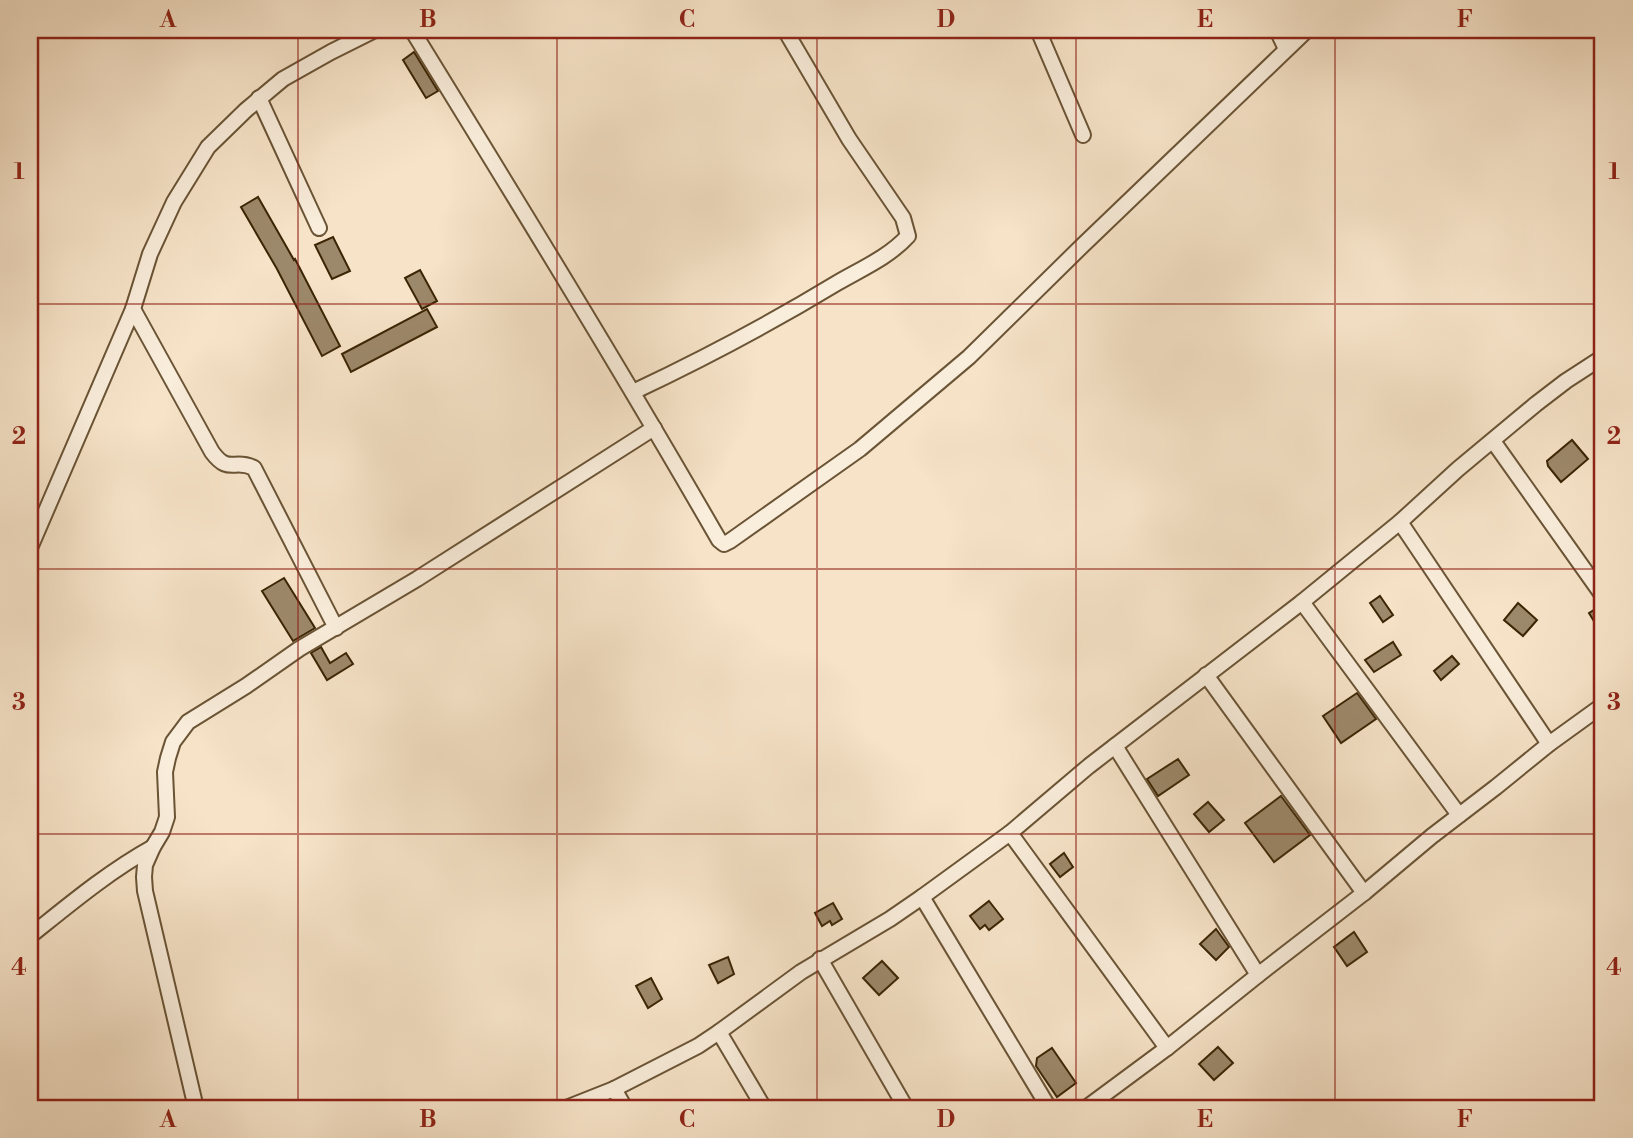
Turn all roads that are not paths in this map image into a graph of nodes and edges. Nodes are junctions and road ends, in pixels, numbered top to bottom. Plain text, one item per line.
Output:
1 (375, 30) edge
2 (412, 30) edge
3 (785, 30) edge
4 (1038, 30) edge
5 (1277, 30) edge
6 (1307, 30) edge
7 (1286, 49) junction
8 (260, 98) junction
9 (1083, 135) dead end
10 (319, 228) dead end
11 (133, 309) junction
12 (1603, 357) edge
13 (633, 392) junction
14 (654, 428) junction
15 (1493, 441) junction
16 (1400, 522) junction
17 (30, 548) edge
18 (1603, 596) edge
19 (1302, 602) junction
20 (336, 628) junction
21 (1206, 675) junction
22 (1603, 705) edge
23 (1549, 744) junction
24 (1115, 746) junction
25 (1459, 815) junction
26 (1010, 833) junction
27 (153, 847) junction
28 (1364, 894) junction
29 (922, 897) junction
30 (30, 936) edge
31 (820, 959) junction
32 (1258, 975) junction
33 (719, 1032) junction
34 (1167, 1048) junction
35 (614, 1089) junction
36 (196, 1108) edge
37 (566, 1108) edge
38 (625, 1108) edge
39 (764, 1108) edge
40 (906, 1108) edge
41 (1049, 1108) edge
42 (1086, 1108) edge

1 - 8 street
2 - 13 street
3 - 13 street
4 - 9 street
5 - 7 street
6 - 7 street
7 - 14 street
8 - 10 street
8 - 11 street
11 - 17 street
11 - 20 street
12 - 15 street
13 - 14 street
14 - 20 street
15 - 16 street
15 - 18 street
16 - 19 street
16 - 23 street
19 - 21 street
19 - 25 street
20 - 27 street
21 - 24 street
21 - 28 street
22 - 23 street
23 - 25 street
24 - 26 street
24 - 32 street
25 - 28 street
26 - 29 street
26 - 34 street
27 - 30 street
27 - 36 street
28 - 32 street
29 - 31 street
29 - 41 street
31 - 33 street
31 - 40 street
32 - 34 street
33 - 35 street
33 - 39 street
34 - 42 street
35 - 37 street
35 - 38 street

